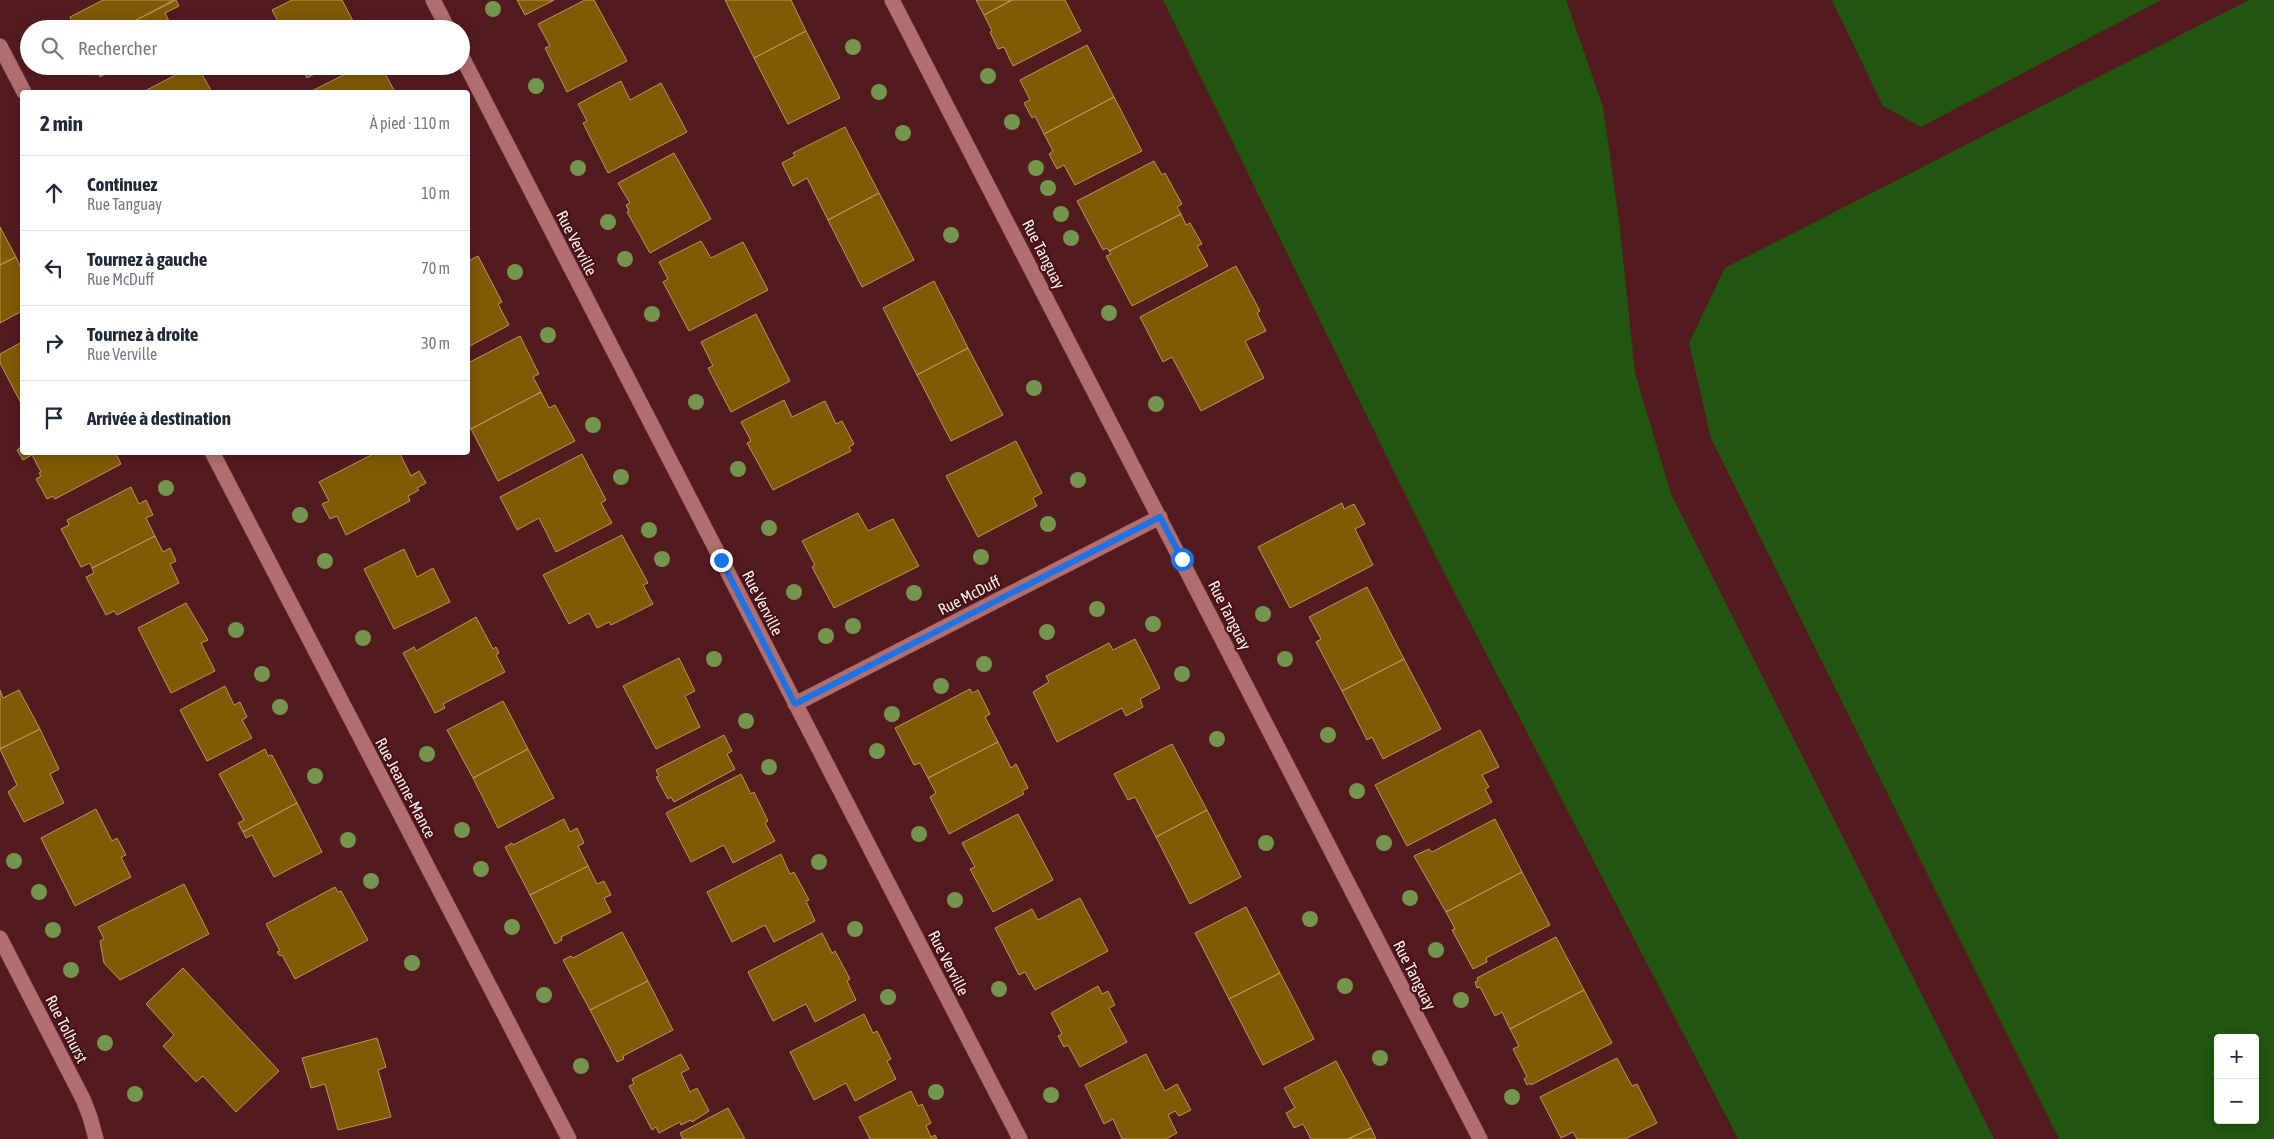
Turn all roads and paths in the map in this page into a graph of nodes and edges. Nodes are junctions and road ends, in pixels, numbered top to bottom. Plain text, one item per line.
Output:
1 (433, 0) edge
2 (892, 0) edge
3 (443, 20) edge
4 (0, 46) edge
5 (470, 72) edge
6 (23, 90) edge
7 (214, 455) edge
8 (1160, 517) junction
9 (795, 704) junction
10 (0, 938) edge
11 (96, 1139) edge
12 (570, 1139) edge
13 (1020, 1139) edge
14 (1480, 1139) edge

1 - 3 street
2 - 8 street, Rue Tanguay
4 - 6 street
5 - 9 street, Rue Verville
7 - 12 street, Rue Jeanne-Mance
8 - 9 street, Rue McDuff
8 - 14 street, Rue Tanguay
9 - 13 street, Rue Verville
10 - 11 street, Rue Tolhurst

